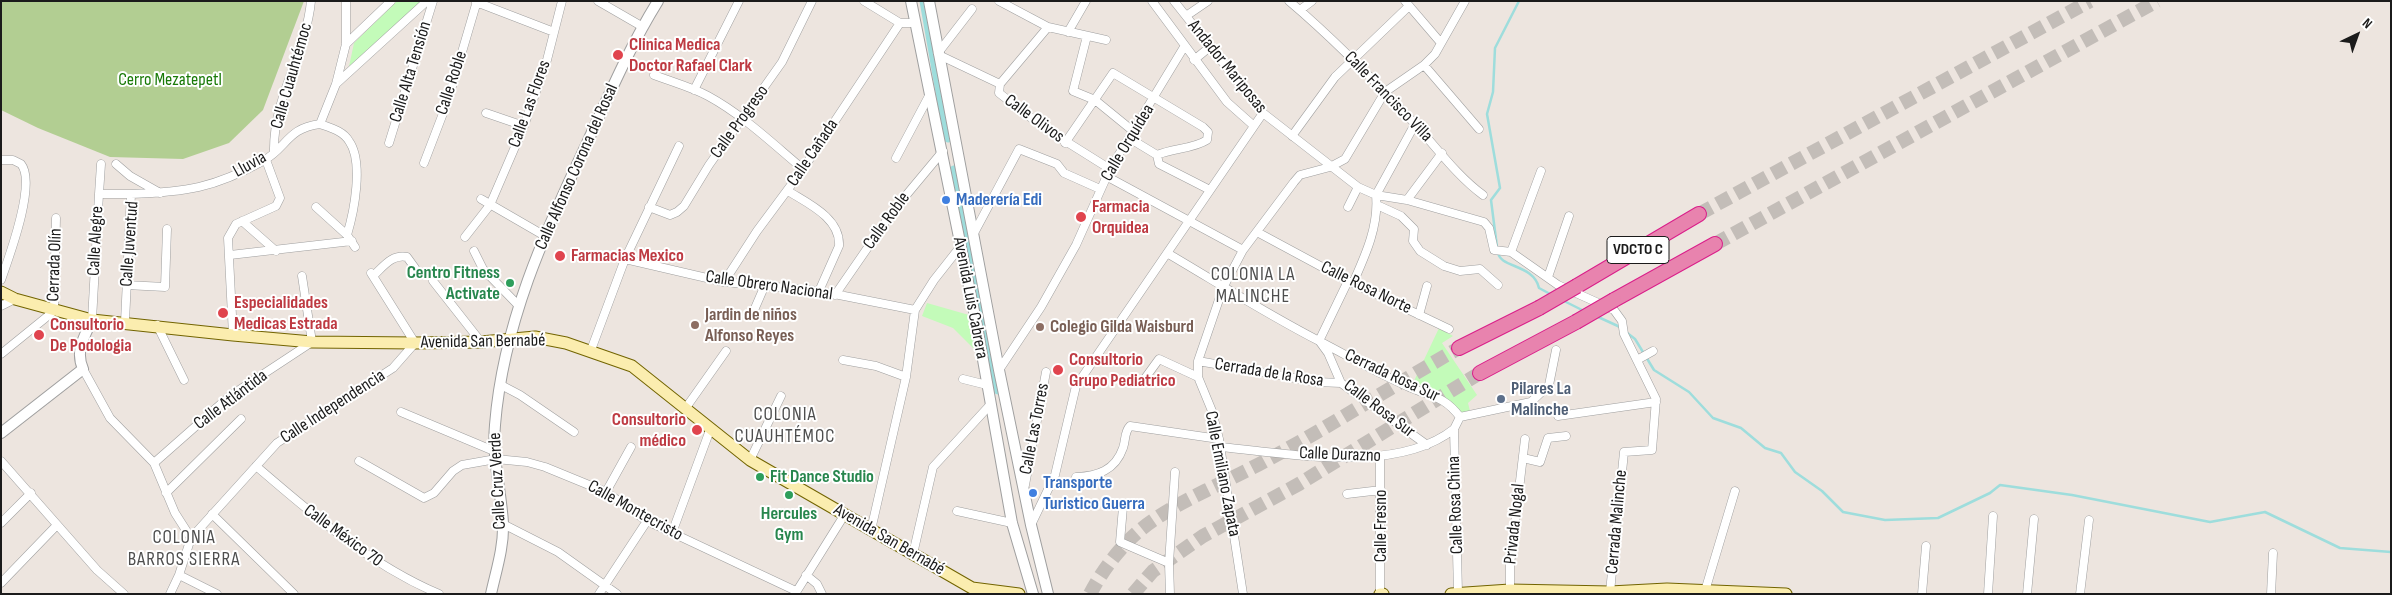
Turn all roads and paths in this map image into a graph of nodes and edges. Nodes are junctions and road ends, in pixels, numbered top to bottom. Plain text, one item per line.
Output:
1 (311, 1) edge
2 (346, 1) edge
3 (391, 1) edge
4 (427, 1) edge
5 (433, 1) edge
6 (562, 1) edge
7 (598, 1) edge
8 (658, 1) edge
9 (739, 1) edge
10 (812, 1) edge
11 (864, 1) edge
12 (911, 1) edge
13 (929, 1) edge
14 (936, 1) edge
15 (999, 1) edge
16 (1086, 1) edge
17 (1152, 1) edge
18 (1174, 1) edge
19 (1208, 1) edge
20 (1289, 1) edge
21 (1312, 1) edge
22 (1465, 1) edge
23 (477, 2) edge
24 (1407, 4) edge
25 (972, 9) dead end
26 (1300, 10) junction
27 (1186, 16) junction
28 (931, 17) junction
29 (915, 23) junction
30 (900, 24) junction
31 (642, 27) junction
32 (1048, 27) junction
33 (554, 32) junction
34 (1068, 32) junction
35 (1087, 36) junction
36 (1106, 40) dead end
37 (1441, 43) junction
38 (346, 44) junction
39 (1211, 46) junction
40 (1184, 48) junction
41 (938, 54) junction
42 (1353, 59) junction
43 (1194, 60) junction
44 (1424, 65) junction
45 (654, 75) dead end
46 (336, 84) junction
47 (1000, 84) junction
48 (694, 90) junction
49 (1385, 92) junction
50 (930, 94) junction
51 (1155, 98) junction
52 (1095, 100) junction
53 (1263, 112) junction
54 (486, 113) dead end
55 (744, 119) junction
56 (320, 124) junction
57 (1415, 124) junction
58 (524, 126) junction
59 (1254, 126) junction
60 (1479, 129) dead end
61 (1131, 135) junction
62 (1292, 136) junction
63 (1066, 142) junction
64 (390, 144) dead end
65 (956, 145) junction
66 (679, 146) dead end
67 (274, 151) junction
68 (942, 151) junction
69 (1442, 154) junction
70 (1157, 155) junction
71 (896, 158) dead end
72 (1, 160) edge
73 (266, 160) junction
74 (960, 162) junction
75 (424, 163) dead end
76 (945, 163) junction
77 (101, 164) dead end
78 (116, 164) dead end
79 (1330, 166) junction
80 (804, 170) junction
81 (1541, 171) dead end
82 (1108, 173) junction
83 (1358, 186) junction
84 (1100, 189) junction
85 (1210, 190) junction
86 (788, 191) junction
87 (160, 193) junction
88 (99, 194) junction
89 (131, 194) junction
90 (1376, 195) junction
91 (1483, 195) dead end
92 (481, 200) dead end
93 (1407, 200) junction
94 (490, 205) junction
95 (1377, 205) junction
96 (316, 207) dead end
97 (649, 207) junction
98 (1348, 207) dead end
99 (1699, 214) tunnel mouth
100 (1569, 216) dead end
101 (56, 218) dead end
102 (242, 221) junction
103 (1187, 221) junction
104 (167, 229) dead end
105 (1257, 232) junction
106 (974, 233) junction
107 (545, 236) junction
108 (465, 237) dead end
109 (351, 241) junction
110 (1715, 244) tunnel mouth
111 (960, 247) junction
112 (1243, 250) junction
113 (276, 251) junction
114 (474, 251) dead end
115 (1511, 252) junction
116 (1167, 253) junction
117 (230, 255) junction
118 (625, 259) junction
119 (415, 268) dead end
120 (302, 276) dead end
121 (1548, 277) junction
122 (1, 280) edge
123 (433, 281) dead end
124 (724, 282) junction
125 (1350, 282) junction
126 (126, 285) junction
127 (765, 285) junction
128 (1498, 285) dead end
129 (1427, 286) dead end
130 (1223, 288) junction
131 (819, 291) junction
132 (1, 292) edge
133 (835, 295) junction
134 (14, 299) junction
135 (518, 305) junction
136 (1, 306) edge
137 (755, 308) dead end
138 (915, 310) junction
139 (54, 311) junction
140 (1419, 315) junction
141 (92, 320) junction
142 (124, 322) junction
143 (157, 325) junction
144 (1449, 329) dead end
145 (233, 335) junction
146 (508, 339) junction
147 (1319, 341) junction
148 (312, 342) junction
149 (414, 342) junction
150 (481, 342) junction
151 (1459, 348) tunnel mouth
152 (590, 350) junction
153 (1556, 350) dead end
154 (726, 351) dead end
155 (1, 354) edge
156 (843, 360) dead end
157 (1198, 361) junction
158 (83, 370) junction
159 (999, 370) junction
160 (1046, 372) dead end
161 (1480, 373) tunnel mouth
162 (906, 377) junction
163 (1198, 377) junction
164 (963, 379) dead end
165 (184, 380) dead end
166 (1143, 380) dead end
167 (1341, 383) junction
168 (987, 384) junction
169 (501, 386) junction
170 (781, 396) dead end
171 (1656, 401) junction
172 (990, 405) junction
173 (685, 409) junction
174 (401, 412) dead end
175 (1558, 416) dead end
176 (1460, 417) junction
177 (241, 419) dead end
178 (1454, 429) junction
179 (710, 430) junction
180 (574, 432) dead end
181 (1, 433) edge
182 (1566, 436) dead end
183 (1525, 439) dead end
184 (1219, 443) junction
185 (1427, 445) junction
186 (630, 447) dead end
187 (495, 455) junction
188 (1380, 457) junction
189 (1523, 458) junction
190 (750, 460) junction
191 (1, 461) edge
192 (359, 461) dead end
193 (154, 463) junction
194 (256, 466) junction
195 (1175, 472) dead end
196 (1076, 476) dead end
197 (1024, 487) junction
198 (1381, 490) junction
199 (1735, 491) dead end
200 (606, 492) junction
201 (166, 493) junction
202 (31, 494) junction
203 (1348, 494) dead end
204 (1123, 507) dead end
205 (957, 511) dead end
206 (212, 514) junction
207 (845, 514) junction
208 (1993, 516) dead end
209 (2034, 519) dead end
210 (2089, 520) dead end
211 (647, 521) junction
212 (1, 523) edge
213 (1012, 523) junction
214 (503, 524) junction
215 (57, 525) junction
216 (1031, 525) junction
217 (871, 530) junction
218 (672, 533) junction
219 (190, 538) junction
220 (1926, 546) dead end
221 (2273, 553) dead end
222 (913, 554) junction
223 (1169, 563) junction
224 (179, 575) junction
225 (806, 575) junction
226 (1, 583) edge
227 (606, 584) junction
228 (971, 591) edge
229 (1705, 591) junction
230 (796, 592) edge
231 (1510, 592) edge
232 (1610, 592) junction
233 (1666, 592) edge
234 (1458, 593) edge
235 (124, 594) edge
236 (170, 594) edge
237 (218, 594) edge
238 (294, 594) edge
239 (439, 594) edge
240 (491, 594) edge
241 (599, 594) edge
242 (617, 594) edge
243 (822, 594) edge
244 (1019, 594) edge
245 (1033, 594) edge
246 (1048, 594) edge
247 (1170, 594) edge
248 (1243, 594) edge
249 (1381, 594) edge
250 (1451, 594) edge
251 (1786, 594) edge
252 (1922, 594) edge
253 (1988, 594) edge
254 (2027, 594) edge
255 (2080, 594) edge
256 (2271, 594) edge

1 - 67 street, Calle Cuauhtémoc
2 - 38 street
3 - 38 street
4 - 46 street
5 - 64 street, Calle Alta Tensión
6 - 33 street, Calle Las Flores
7 - 31 street
8 - 31 street, Calle Alfonso Corona del Rosal
9 - 48 street
10 - 55 street, Calle Progreso
11 - 30 street
12 - 29 street, Avenida Luis Cabrera
13 - 28 street, Avenida Luis Cabrera
14 - 28 street
15 - 32 street
16 - 34 street
17 - 40 street, Andador Mariposas
18 - 27 street, Andador Mariposas
19 - 27 street
20 - 26 street, Calle Francisco Villa
21 - 26 street
22 - 37 street
23 - 33 street
23 - 75 street, Calle Roble
24 - 37 street
24 - 42 street
25 - 41 street
26 - 42 street, Calle Francisco Villa
27 - 39 street, Andador Mariposas
28 - 41 street, Avenida Luis Cabrera
29 - 30 street
29 - 50 street, Avenida Luis Cabrera
30 - 80 street, Calle Cañada
31 - 107 street, Calle Alfonso Corona del Rosal
32 - 34 street
32 - 47 street
33 - 58 street, Calle Las Flores
34 - 35 street
35 - 36 street
35 - 52 street
37 - 44 street
38 - 46 street
39 - 43 street
39 - 53 street, Andador Mariposas
40 - 43 street, Andador Mariposas
40 - 51 street, Calle Orquídea
41 - 47 street, Calle Olivos
41 - 65 street, Avenida Luis Cabrera
42 - 49 street, Calle Francisco Villa
42 - 62 street
43 - 59 street, Andador Mariposas
44 - 49 street
44 - 60 street
45 - 48 street
46 - 56 street
47 - 63 street, Calle Olivos
48 - 55 street
49 - 57 street, Calle Francisco Villa
49 - 79 street, Calle Emiliano Zapata
50 - 68 street, Avenida Luis Cabrera
50 - 71 street
51 - 52 street
51 - 61 street, Calle Orquídea
51 - 70 street
52 - 61 street
52 - 63 street
53 - 59 street
53 - 62 street, Andador Mariposas
54 - 58 street
55 - 80 street
55 - 97 street, Calle Progreso
56 - 67 street, Lluvia
56 - 109 street
57 - 69 street, Calle Francisco Villa
57 - 90 street
58 - 94 street, Calle Las Flores
59 - 85 street
61 - 70 street
61 - 82 street, Calle Orquídea
62 - 79 street, Andador Mariposas
63 - 82 street, Calle Olivos
65 - 68 street
65 - 74 street, Avenida Luis Cabrera
66 - 97 street
67 - 73 street, Lluvia
68 - 76 street, Avenida Luis Cabrera
68 - 133 street, Calle Roble
69 - 91 street, Calle Francisco Villa
69 - 93 street
70 - 85 street
72 - 122 street
73 - 87 street, Lluvia
73 - 102 street
74 - 76 street
74 - 106 street, Avenida Luis Cabrera
76 - 111 street, Avenida Luis Cabrera
77 - 88 street
78 - 87 street
79 - 83 street, Andador Mariposas
79 - 105 street, Calle Emiliano Zapata
80 - 86 street, Calle Cañada
81 - 115 street
82 - 84 street, Calle Orquídea
82 - 103 street, Calle Olivos
83 - 90 street, Andador Mariposas
83 - 98 street
84 - 106 street
84 - 159 street, Calle Orquídea
85 - 103 street
86 - 124 street, Calle Cañada
86 - 131 street
87 - 89 street, Calle Juventud
88 - 89 street, Calle Alegre
88 - 141 street, Calle Alegre
89 - 126 street, Calle Juventud
90 - 93 street, Andador Mariposas
90 - 95 street
92 - 94 street
93 - 115 street, Andador Mariposas
94 - 107 street
94 - 108 street, Calle Las Flores
95 - 125 street
95 - 128 street
96 - 109 street
97 - 118 street
99 - 151 highway, VDCTO C, bridge
100 - 121 street
101 - 139 street, Cerrada Olín
102 - 113 street
102 - 117 street
103 - 112 street, Calle Olivos
103 - 116 street
104 - 126 street
105 - 112 street, Calle Emiliano Zapata
105 - 125 street, Calle Rosa Norte
106 - 159 street, Avenida Luis Cabrera
107 - 135 street, Calle Alfonso Corona del Rosal
109 - 113 street
110 - 161 highway, VDCTO C, bridge
111 - 138 street
111 - 168 street, Avenida Luis Cabrera
112 - 130 street, Calle Emiliano Zapata
113 - 117 street
114 - 135 street
115 - 121 street
116 - 130 street, Calle Rosa Sur
116 - 216 street
117 - 145 street
118 - 124 street, Calle Obrero Nacional
118 - 152 street
119 - 149 street
120 - 148 street
121 - 171 street
123 - 150 street
124 - 127 street, Calle Obrero Nacional
125 - 140 street, Calle Rosa Norte
125 - 147 street
126 - 142 street, Calle Juventud
127 - 131 street, Calle Obrero Nacional
127 - 137 street
129 - 140 street
130 - 147 street, Calle Rosa Sur
130 - 157 street, Calle Emiliano Zapata
131 - 133 street, Calle Obrero Nacional
132 - 134 main road, Avenida San Bernabé
133 - 138 street, Calle Obrero Nacional
134 - 136 street
134 - 139 main road, Avenida San Bernabé
135 - 146 street, Calle Alfonso Corona del Rosal
138 - 162 street
139 - 141 main road, Avenida San Bernabé
139 - 155 street
140 - 144 street, Calle Rosa Norte
141 - 142 main road, Avenida San Bernabé
141 - 158 street
142 - 143 main road, Avenida San Bernabé
143 - 145 main road, Avenida San Bernabé
143 - 165 street
145 - 148 main road, Avenida San Bernabé
146 - 150 main road, Avenida San Bernabé
146 - 152 main road, Avenida San Bernabé
146 - 169 street, Calle Cruz Verde
147 - 167 street, Calle Rosa Sur
147 - 176 street, Cerrada Rosa Sur
148 - 149 main road, Avenida San Bernabé
148 - 193 street, Calle Atlántida
149 - 150 main road, Avenida San Bernabé
149 - 194 street, Calle Independencia
152 - 173 main road, Avenida San Bernabé
153 - 176 street
154 - 173 street
156 - 162 street
157 - 163 street, Calle Emiliano Zapata
157 - 167 street, Cerrada de la Rosa
158 - 181 street
158 - 193 street
159 - 197 street, Avenida Luis Cabrera
160 - 197 street, Calle Las Torres
162 - 217 street
163 - 166 street
163 - 184 street, Calle Emiliano Zapata
164 - 168 street
167 - 185 street, Calle Rosa Sur
168 - 172 street, Avenida Luis Cabrera
169 - 180 street
169 - 187 street, Calle Cruz Verde
170 - 190 street
171 - 175 street
171 - 232 street, Cerrada Malinche
172 - 213 street, Avenida Luis Cabrera
172 - 222 street
173 - 179 main road, Avenida San Bernabé
174 - 187 street
176 - 178 street, Calle Rosa China
177 - 201 street
178 - 185 street, Calle Durazno
178 - 234 street, Calle Rosa China
179 - 190 main road, Avenida San Bernabé
179 - 218 street
182 - 189 street, Privada Nogal
183 - 189 street, Privada Nogal
184 - 188 street, Calle Durazno
184 - 196 street, Calle Durazno
184 - 248 street, Calle Emiliano Zapata
185 - 188 street, Calle Durazno
186 - 200 street
187 - 192 street
187 - 200 street, Calle Montecristo
187 - 214 street, Calle Cruz Verde
188 - 198 street, Calle Fresno
189 - 231 street, Privada Nogal
190 - 207 main road, Avenida San Bernabé
191 - 202 street
193 - 201 street
194 - 206 street, Calle Independencia
194 - 239 street, Calle México 70
195 - 223 street
197 - 216 street, Avenida Luis Cabrera
198 - 203 street
198 - 249 street, Calle Fresno
199 - 229 street
200 - 211 street, Calle Montecristo
201 - 219 street
202 - 212 street
202 - 215 street
204 - 223 street
205 - 213 street
206 - 219 street, Calle Independencia
206 - 238 street
207 - 217 main road, Avenida San Bernabé
207 - 225 street
208 - 253 street
209 - 254 street
210 - 255 street
211 - 218 street, Calle Montecristo
211 - 227 street
213 - 245 street, Avenida Luis Cabrera
214 - 227 street
214 - 240 street, Calle Cruz Verde
215 - 226 street
215 - 235 street
216 - 246 street, Avenida Luis Cabrera
217 - 222 main road, Avenida San Bernabé
218 - 230 street, Calle Montecristo
219 - 224 street
220 - 252 street
221 - 256 street
222 - 228 main road, Avenida San Bernabé
223 - 247 street
224 - 236 street
224 - 237 street
225 - 230 street
225 - 243 street
227 - 241 street
227 - 242 street
228 - 244 main road, Avenida San Bernabé
229 - 233 main road
229 - 251 main road
231 - 232 main road
231 - 234 main road
232 - 233 main road
234 - 250 main road

